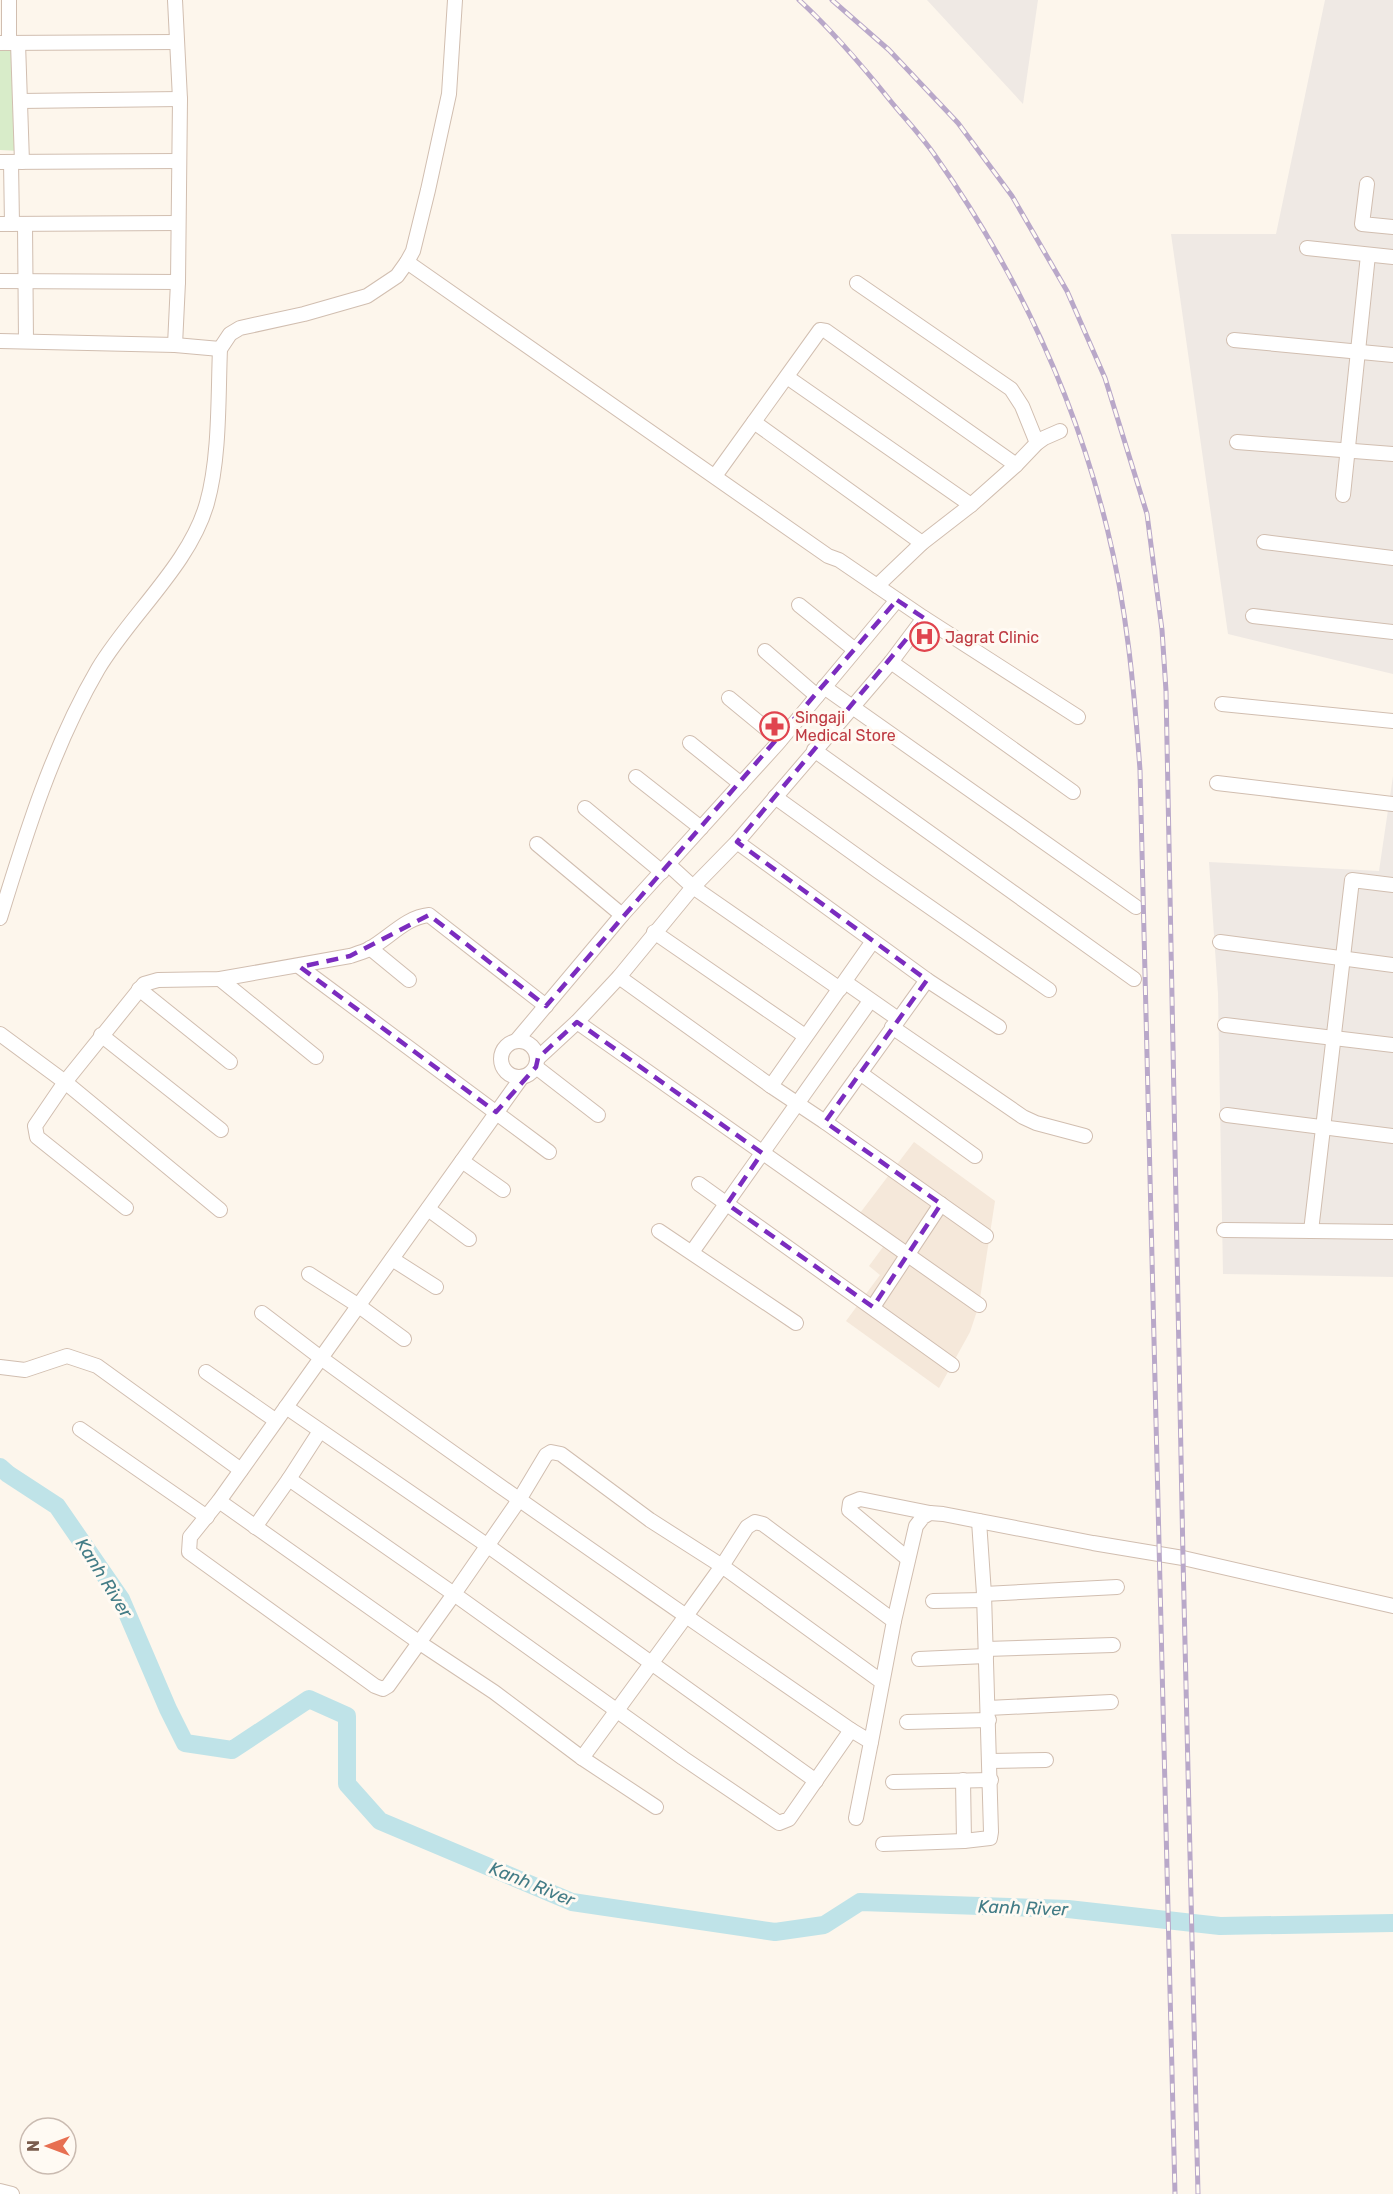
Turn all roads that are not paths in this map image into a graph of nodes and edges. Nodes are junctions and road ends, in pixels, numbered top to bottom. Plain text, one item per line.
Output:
1 (9, 0) edge
2 (175, 0) edge
3 (455, 0) edge
4 (177, 42) junction
5 (9, 44) edge
6 (180, 99) junction
7 (20, 102) junction
8 (179, 161) junction
9 (11, 162) edge
10 (1367, 184) dead end
11 (178, 223) junction
12 (12, 224) edge
13 (1393, 227) edge
14 (1307, 248) dead end
15 (1368, 255) junction
16 (1393, 257) edge
17 (409, 259) junction
18 (0, 281) edge
19 (25, 281) junction
20 (178, 282) junction
21 (857, 283) dead end
22 (1234, 340) dead end
23 (0, 341) edge
24 (26, 341) junction
25 (175, 345) junction
26 (220, 349) junction
27 (1358, 352) junction
28 (1393, 355) edge
29 (787, 377) junction
30 (754, 423) junction
31 (1060, 431) dead end
32 (1237, 442) dead end
33 (1037, 443) junction
34 (1348, 449) junction
35 (1393, 454) edge
36 (1016, 465) junction
37 (717, 473) junction
38 (1343, 495) dead end
39 (971, 505) junction
40 (1264, 542) dead end
41 (922, 543) junction
42 (1393, 558) edge
43 (877, 586) junction
44 (897, 600) junction
45 (799, 605) dead end
46 (1253, 616) dead end
47 (924, 618) junction
48 (1393, 632) edge
49 (855, 650) junction
50 (765, 651) dead end
51 (891, 662) junction
52 (820, 692) junction
53 (729, 698) dead end
54 (1222, 704) dead end
55 (852, 707) junction
56 (1078, 717) dead end
57 (1393, 721) edge
58 (780, 740) junction
59 (690, 743) dead end
60 (814, 750) junction
61 (636, 777) dead end
62 (1217, 783) dead end
63 (741, 784) junction
64 (1073, 792) dead end
65 (775, 797) junction
66 (1393, 804) edge
67 (585, 808) dead end
68 (701, 828) junction
69 (737, 842) junction
70 (537, 844) dead end
71 (666, 868) junction
72 (1393, 885) edge
73 (693, 887) junction
74 (1136, 907) dead end
75 (622, 915) junction
76 (0, 918) edge
77 (654, 932) junction
78 (873, 941) junction
79 (1220, 942) dead end
80 (370, 948) junction
81 (1343, 958) junction
82 (1393, 965) edge
83 (300, 967) junction
84 (619, 977) junction
85 (1134, 979) dead end
86 (220, 980) junction
87 (409, 980) dead end
88 (927, 980) junction
89 (842, 985) junction
90 (139, 989) junction
91 (1049, 990) dead end
92 (870, 1001) junction
93 (546, 1006) junction
94 (578, 1022) junction
95 (895, 1023) junction
96 (1225, 1024) dead end
97 (999, 1027) dead end
98 (0, 1034) edge
99 (102, 1035) junction
100 (805, 1036) junction
101 (1334, 1037) junction
102 (518, 1040) junction
103 (1393, 1045) edge
104 (316, 1057) dead end
105 (230, 1062) dead end
106 (537, 1063) junction
107 (860, 1073) junction
108 (522, 1077) junction
109 (65, 1082) junction
110 (771, 1086) junction
111 (796, 1104) junction
112 (496, 1112) junction
113 (598, 1115) dead end
114 (1227, 1115) dead end
115 (825, 1122) junction
116 (1323, 1127) junction
117 (221, 1130) dead end
118 (1084, 1136) dead end
119 (1393, 1136) edge
120 (549, 1152) dead end
121 (762, 1153) junction
122 (975, 1156) dead end
123 (462, 1161) junction
124 (699, 1185) dead end
125 (503, 1191) dead end
126 (727, 1204) junction
127 (941, 1204) junction
128 (126, 1208) dead end
129 (428, 1209) junction
130 (220, 1210) dead end
131 (1224, 1230) dead end
132 (659, 1231) dead end
133 (1311, 1232) junction
134 (1393, 1232) edge
135 (986, 1236) dead end
136 (469, 1239) dead end
137 (692, 1252) junction
138 (907, 1254) junction
139 (392, 1259) junction
140 (309, 1274) dead end
141 (436, 1287) dead end
142 (979, 1305) dead end
143 (359, 1306) junction
144 (873, 1307) junction
145 (262, 1313) dead end
146 (796, 1323) dead end
147 (404, 1339) dead end
148 (321, 1358) junction
149 (952, 1365) dead end
150 (0, 1367) edge
151 (206, 1372) dead end
152 (286, 1407) junction
153 (275, 1420) junction
154 (80, 1429) dead end
155 (320, 1431) junction
156 (241, 1470) junction
157 (289, 1479) junction
158 (519, 1500) junction
159 (219, 1501) junction
160 (930, 1513) junction
161 (207, 1517) junction
162 (979, 1521) junction
163 (255, 1527) junction
164 (488, 1546) junction
165 (908, 1559) junction
166 (723, 1566) junction
167 (1117, 1587) dead end
168 (454, 1594) junction
169 (984, 1597) junction
170 (933, 1601) dead end
171 (1393, 1606) edge
172 (686, 1616) junction
173 (894, 1621) junction
174 (420, 1643) junction
175 (1113, 1645) dead end
176 (986, 1652) junction
177 (919, 1659) dead end
178 (650, 1664) junction
179 (882, 1682) junction
180 (1111, 1702) dead end
181 (618, 1709) junction
182 (988, 1713) junction
183 (907, 1722) dead end
184 (851, 1730) junction
185 (871, 1742) junction
186 (582, 1758) junction
187 (1046, 1760) dead end
188 (990, 1761) junction
189 (963, 1780) junction
190 (991, 1780) junction
191 (816, 1781) junction
192 (893, 1782) dead end
193 (656, 1807) dead end
194 (856, 1818) dead end
195 (964, 1841) junction
196 (883, 1844) dead end
197 (0, 2191) edge
198 (12, 2194) edge

1 - 5 street
2 - 4 street
3 - 17 street
4 - 5 street
4 - 6 street
5 - 7 street
6 - 7 street
6 - 8 street
7 - 9 street
8 - 9 street
8 - 11 street
9 - 12 street
10 - 13 street
11 - 12 street
11 - 20 street
12 - 19 street
14 - 15 street
15 - 16 street
15 - 27 street
17 - 26 street
17 - 37 street
18 - 19 street
19 - 20 street
19 - 24 street
20 - 25 street
21 - 33 street
22 - 27 street
23 - 24 street
24 - 25 street
25 - 26 street
26 - 76 street
27 - 28 street
27 - 34 street
29 - 30 street
29 - 36 street
29 - 39 street
30 - 37 street
30 - 41 street
31 - 33 street
32 - 34 street
33 - 36 street
34 - 35 street
34 - 38 street
36 - 39 street
37 - 43 street
39 - 41 street
40 - 42 street
41 - 43 street
43 - 44 street
44 - 47 street
44 - 49 street
45 - 49 street
46 - 48 street
47 - 51 street
47 - 56 street
49 - 52 street
50 - 52 street
51 - 55 street
51 - 64 street
52 - 55 street
52 - 58 street
53 - 58 street
54 - 57 street
55 - 60 street
55 - 74 street
58 - 63 street
59 - 63 street
60 - 65 street
60 - 85 street
61 - 68 street
62 - 66 street
63 - 68 street
65 - 69 street
65 - 91 street
67 - 71 street
68 - 71 street
69 - 73 street
69 - 78 street
70 - 75 street
71 - 73 street
71 - 75 street
72 - 81 street
73 - 77 street
73 - 89 street
75 - 93 street
77 - 84 street
77 - 100 street
78 - 88 street
78 - 89 street
79 - 81 street
80 - 83 street
80 - 87 street
80 - 93 street
81 - 82 street
81 - 101 street
83 - 86 street
83 - 112 street
84 - 94 street
84 - 110 street
86 - 90 street
86 - 104 street
88 - 95 street
88 - 97 street
89 - 92 street
89 - 100 street
90 - 99 street
90 - 105 street
92 - 95 street
92 - 111 street
93 - 102 street
94 - 106 street
94 - 121 street
95 - 107 street
95 - 118 street
96 - 101 street
98 - 109 street
99 - 109 street
99 - 117 street
100 - 110 street
101 - 103 street
101 - 116 street
102 - 106 street
102 - 108 street
106 - 108 street
106 - 113 street
107 - 115 street
107 - 122 street
108 - 112 street
109 - 128 street
109 - 130 street
110 - 111 street
111 - 115 street
111 - 121 street
112 - 120 street
112 - 123 street
114 - 116 street
115 - 127 street
116 - 119 street
116 - 133 street
121 - 126 street
121 - 138 street
123 - 125 street
123 - 129 street
124 - 126 street
126 - 137 street
126 - 144 street
127 - 135 street
127 - 138 street
129 - 136 street
129 - 139 street
131 - 133 street
132 - 137 street
133 - 134 street
137 - 146 street
138 - 142 street
138 - 144 street
139 - 141 street
139 - 143 street
140 - 143 street
143 - 147 street
143 - 148 street
144 - 149 street
145 - 148 street
148 - 152 street
148 - 158 street
150 - 156 street
151 - 153 street
152 - 153 street
152 - 155 street
153 - 156 street
154 - 161 street
155 - 157 street
155 - 164 street
156 - 159 street
157 - 163 street
157 - 168 street
158 - 164 street
158 - 166 street
158 - 172 street
159 - 161 street
159 - 163 street
160 - 162 street
160 - 165 street
160 - 165 street
161 - 174 street
162 - 169 street
162 - 171 street
163 - 174 street
164 - 168 street
164 - 178 street
165 - 173 street
166 - 172 street
166 - 173 street
166 - 179 street
167 - 169 street
168 - 174 street
168 - 181 street
169 - 170 street
169 - 176 street
172 - 178 street
172 - 184 street
173 - 179 street
174 - 186 street
175 - 176 street
176 - 177 street
176 - 182 street
178 - 181 street
178 - 191 street
179 - 185 street
180 - 182 street
181 - 186 street
181 - 191 street
182 - 183 street
182 - 188 street
184 - 185 street
184 - 191 street
185 - 194 street
186 - 193 street
187 - 188 street
188 - 190 street
189 - 190 street
189 - 192 street
189 - 195 street
190 - 195 street
195 - 196 street
197 - 198 street

